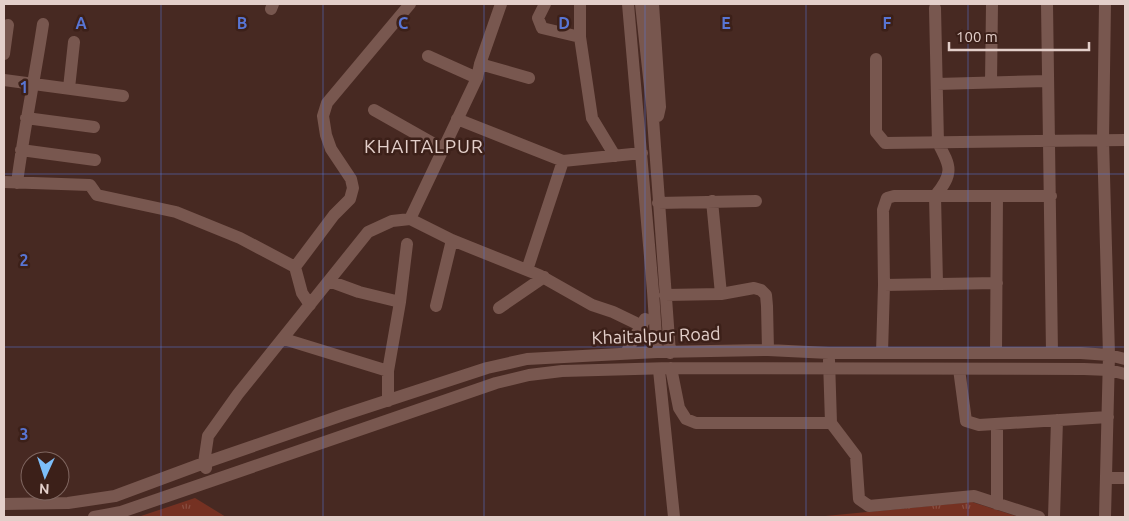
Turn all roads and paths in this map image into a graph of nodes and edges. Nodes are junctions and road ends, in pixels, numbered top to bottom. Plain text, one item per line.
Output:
1 (410, 4) edge
2 (501, 4) edge
3 (545, 4) edge
4 (580, 4) edge
5 (620, 4) edge
6 (628, 4) edge
7 (641, 4) edge
8 (654, 4) edge
9 (992, 4) edge
10 (1047, 4) edge
11 (1105, 4) edge
12 (935, 8) dead end
13 (43, 24) dead end
14 (8, 25) dead end
15 (580, 37) junction
16 (74, 42) dead end
17 (4, 54) edge
18 (428, 56) dead end
19 (876, 59) dead end
20 (480, 64) junction
21 (477, 78) junction
22 (529, 78) dead end
23 (4, 80) edge
24 (1048, 81) junction
25 (991, 82) junction
26 (34, 84) junction
27 (937, 84) junction
28 (69, 88) junction
29 (122, 96) dead end
30 (374, 110) dead end
31 (26, 118) junction
32 (457, 119) junction
33 (94, 127) dead end
34 (654, 132) junction
35 (1103, 140) junction
36 (1125, 140) edge
37 (1049, 142) junction
38 (938, 143) junction
39 (443, 149) junction
40 (21, 150) junction
41 (642, 153) junction
42 (615, 156) junction
43 (94, 160) dead end
44 (563, 160) junction
45 (4, 182) edge
46 (17, 183) junction
47 (934, 196) junction
48 (996, 196) junction
49 (1051, 196) junction
50 (712, 201) junction
51 (756, 201) dead end
52 (658, 203) junction
53 (410, 219) junction
54 (452, 240) junction
55 (407, 244) dead end
56 (294, 267) junction
57 (527, 270) junction
58 (544, 277) junction
59 (329, 281) junction
60 (937, 283) junction
61 (997, 283) junction
62 (884, 285) junction
63 (721, 294) junction
64 (665, 295) junction
65 (400, 302) junction
66 (654, 304) junction
67 (310, 305) junction
68 (436, 306) dead end
69 (499, 308) dead end
70 (642, 326) junction
71 (284, 338) junction
72 (768, 350) junction
73 (663, 352) junction
74 (829, 353) junction
75 (882, 353) junction
76 (996, 353) junction
77 (626, 354) junction
78 (1052, 354) junction
79 (1109, 355) junction
80 (1125, 359) edge
81 (829, 368) junction
82 (665, 369) junction
83 (959, 369) junction
84 (1109, 370) junction
85 (388, 372) junction
86 (1125, 374) edge
87 (388, 401) junction
88 (1108, 417) junction
89 (1057, 420) junction
90 (831, 423) junction
91 (997, 424) junction
92 (204, 463) junction
93 (1106, 478) junction
94 (1125, 478) edge
95 (211, 480) junction
96 (4, 504) edge
97 (997, 504) junction
98 (94, 517) edge
99 (674, 517) edge
100 (1039, 517) edge
101 (1054, 517) edge
102 (1106, 517) edge

1 - 56 street
2 - 20 street
3 - 15 street
4 - 15 street
5 - 41 street
6 - 41 street
7 - 34 street
8 - 34 street
9 - 25 street
10 - 24 street
11 - 35 street
12 - 27 street
13 - 26 street
14 - 17 street
15 - 42 street
16 - 28 street
18 - 21 street
19 - 38 street
20 - 21 street
20 - 22 street
21 - 32 street
23 - 26 street
24 - 25 street
24 - 37 street
25 - 27 street
26 - 28 street
26 - 31 street
27 - 38 street
28 - 29 street
30 - 39 street
31 - 33 street
31 - 40 street
32 - 39 street
32 - 44 street
34 - 52 street
35 - 36 street
35 - 37 street
35 - 79 street
37 - 38 street
37 - 49 street
38 - 47 street
39 - 53 street
40 - 43 street
40 - 46 street
41 - 42 street
41 - 66 street
42 - 44 street
44 - 57 street
45 - 46 street
46 - 56 street
47 - 48 street
47 - 60 street
47 - 62 street
48 - 49 street
48 - 61 street
49 - 78 street
50 - 51 street
50 - 52 street
50 - 63 street
52 - 64 street
53 - 54 street
53 - 59 street
54 - 57 street
54 - 68 street
55 - 65 street
56 - 67 street
57 - 58 street
58 - 69 street
58 - 70 street
59 - 65 street
59 - 67 street
60 - 61 street
60 - 62 street
61 - 76 street
62 - 75 street
63 - 64 street
63 - 72 street
64 - 73 street
65 - 85 street
66 - 70 street
66 - 73 street
67 - 71 street
70 - 77 street
71 - 85 street
71 - 92 street
72 - 73 street, Khaitalpur Road
72 - 74 street, Khaitalpur Road
73 - 77 street, Khaitalpur Road
74 - 75 street, Khaitalpur Road
74 - 81 street
75 - 76 street, Khaitalpur Road
76 - 78 street, Khaitalpur Road
77 - 87 street, Khaitalpur Road
78 - 79 street, Khaitalpur Road
79 - 80 street, Khaitalpur Road
79 - 84 street
81 - 82 street, Khaitalpur Road
81 - 83 street, Khaitalpur Road
81 - 90 street
82 - 90 street
82 - 95 street, Khaitalpur Road
82 - 99 street
83 - 84 street, Khaitalpur Road
83 - 91 street
84 - 86 street, Khaitalpur Road
84 - 88 street
85 - 87 street
87 - 92 street, Khaitalpur Road
88 - 89 street
88 - 93 street
89 - 91 street
89 - 101 street
90 - 97 street
91 - 97 street
92 - 95 street
92 - 96 street, Khaitalpur Road
93 - 94 street
93 - 102 street
95 - 98 street, Khaitalpur Road
97 - 100 street

